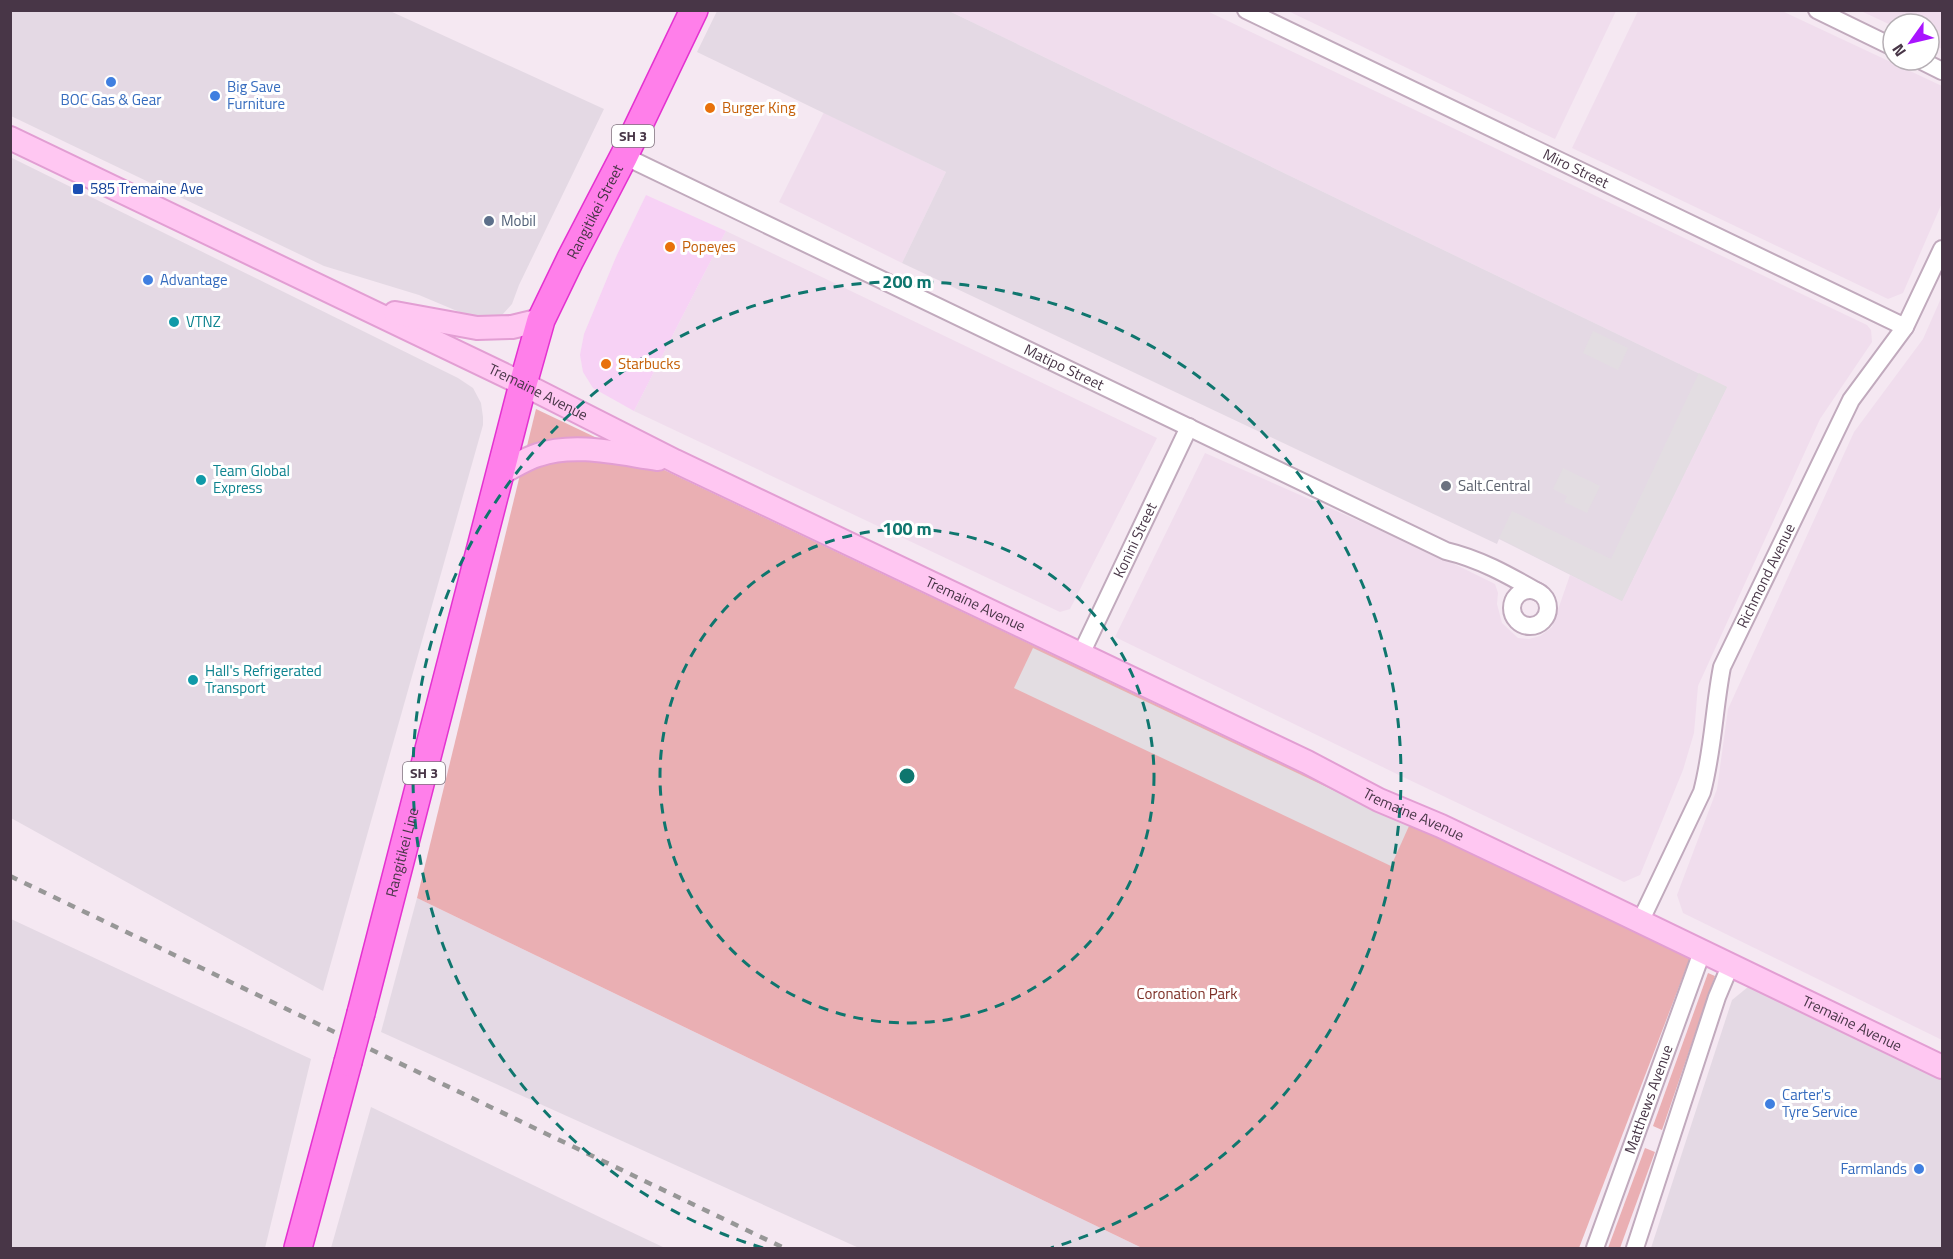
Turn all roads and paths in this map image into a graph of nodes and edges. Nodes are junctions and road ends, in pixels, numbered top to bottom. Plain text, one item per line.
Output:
1 (694, 10) edge
2 (1246, 10) edge
3 (1817, 10) edge
4 (1881, 41) edge
5 (10, 138) edge
6 (624, 156) junction
7 (1942, 249) edge
8 (367, 308) junction
9 (541, 320) junction
10 (1905, 327) junction
11 (523, 384) junction
12 (1190, 427) junction
13 (675, 460) junction
14 (501, 473) junction
15 (1504, 572) junction
16 (1538, 592) junction
17 (1517, 595) junction
18 (1081, 654) junction
19 (1640, 922) junction
20 (1702, 952) junction
21 (1730, 966) junction
22 (1942, 1066) edge
23 (298, 1248) edge
24 (1594, 1248) edge
25 (1635, 1248) edge

1 - 6 highway, Rangitikei Street / SH 3
2 - 10 street, Miro Street
3 - 4 street
5 - 8 main road, Tremaine Avenue
6 - 9 highway, Rangitikei Street / SH 3
6 - 12 street, Matipo Street
7 - 10 street, Richmond Avenue
8 - 9 main road
8 - 11 main road, Tremaine Avenue
9 - 11 highway, Rangitikei Street / SH 3
10 - 19 street, Richmond Avenue
11 - 13 main road, Tremaine Avenue
11 - 14 highway, Rangitikei Line / SH 3
12 - 15 street, Matipo Street
12 - 18 street, Konini Street
13 - 14 main road
13 - 18 main road, Tremaine Avenue
14 - 23 highway, Rangitikei Line / SH 3, bridge
15 - 16 street, Matipo Street
15 - 17 street
16 - 17 street
16 - 17 street
18 - 19 main road, Tremaine Avenue
19 - 20 main road, Tremaine Avenue
20 - 21 main road, Tremaine Avenue
20 - 24 street, Matthews Avenue
21 - 22 main road, Tremaine Avenue
21 - 25 street

